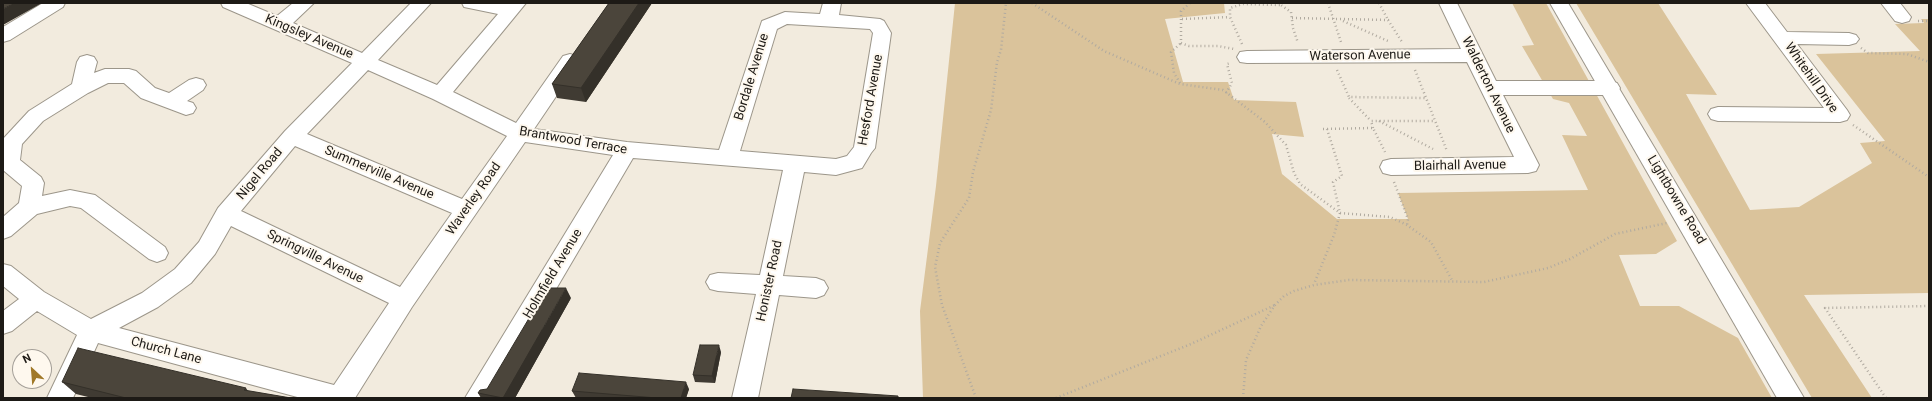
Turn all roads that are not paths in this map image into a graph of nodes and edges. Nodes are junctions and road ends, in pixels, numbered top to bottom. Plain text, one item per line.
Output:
1 (56, 3) edge
2 (230, 3) edge
3 (305, 3) edge
4 (422, 3) edge
5 (471, 3) edge
6 (1559, 3) edge
7 (1755, 3) edge
8 (1890, 3) edge
9 (1448, 4) dead end
10 (514, 7) edge
11 (830, 12) edge
12 (1902, 17) dead end
13 (280, 24) junction
14 (7, 30) edge
15 (1782, 38) junction
16 (1849, 39) road end
17 (584, 42) edge
18 (1246, 54) road end
19 (1473, 55) junction
20 (366, 61) junction
21 (87, 62) dead end
22 (196, 85) dead end
23 (81, 88) junction
24 (1489, 88) junction
25 (1610, 88) junction
26 (440, 94) junction
27 (1718, 114) dead end
28 (520, 134) junction
29 (292, 136) junction
30 (627, 150) junction
31 (727, 159) junction
32 (795, 165) junction
33 (1528, 165) joint
34 (1391, 167) road end
35 (30, 207) junction
36 (466, 210) junction
37 (226, 214) junction
38 (3, 230) edge
39 (157, 253) dead end
40 (3, 273) edge
41 (718, 282) dead end
42 (769, 285) junction
43 (816, 288) dead end
44 (36, 299) junction
45 (404, 300) junction
46 (3, 324) edge
47 (91, 331) junction
48 (60, 398) edge
49 (340, 398) edge
50 (478, 398) edge
51 (745, 398) edge
52 (1791, 398) edge

1 - 14 street
2 - 13 street, Kingsley Avenue
3 - 13 street
4 - 20 street, Nigel Road
5 - 10 street
6 - 25 street, Lightbowne Road
7 - 15 street, Whitehill Drive
8 - 12 street
9 - 19 street, Walderton Avenue
10 - 26 street
11 - 31 street, Bordale Avenue
11 - 32 street, Hesford Avenue
13 - 20 street, Kingsley Avenue
15 - 16 street
15 - 27 street, Whitehill Drive
17 - 28 street, Waverley Road
18 - 19 street, Waterson Avenue
19 - 24 street, Walderton Avenue
20 - 26 street, Brantwood Terrace
20 - 29 street, Nigel Road
21 - 23 street
22 - 23 street
23 - 35 street
24 - 25 street
24 - 33 street, Walderton Avenue
25 - 52 street, Lightbowne Road
26 - 28 street, Brantwood Terrace
28 - 30 street, Brantwood Terrace
28 - 36 street, Waverley Road
29 - 36 street, Summerville Avenue
29 - 37 street, Nigel Road
30 - 31 street, Brantwood Terrace
30 - 50 street, Holmfield Avenue
31 - 32 street, Brantwood Terrace
32 - 42 street, Honister Road
33 - 34 street, Blairhall Avenue
35 - 38 street
35 - 39 street
36 - 45 street, Waverley Road
37 - 45 street, Springville Avenue
37 - 47 street, Nigel Road
40 - 44 street, Church Lane
41 - 42 street
42 - 43 street
42 - 51 street, Honister Road
44 - 46 street
44 - 47 street, Church Lane
45 - 49 street, Waverley Road
47 - 48 street
47 - 49 street, Church Lane

